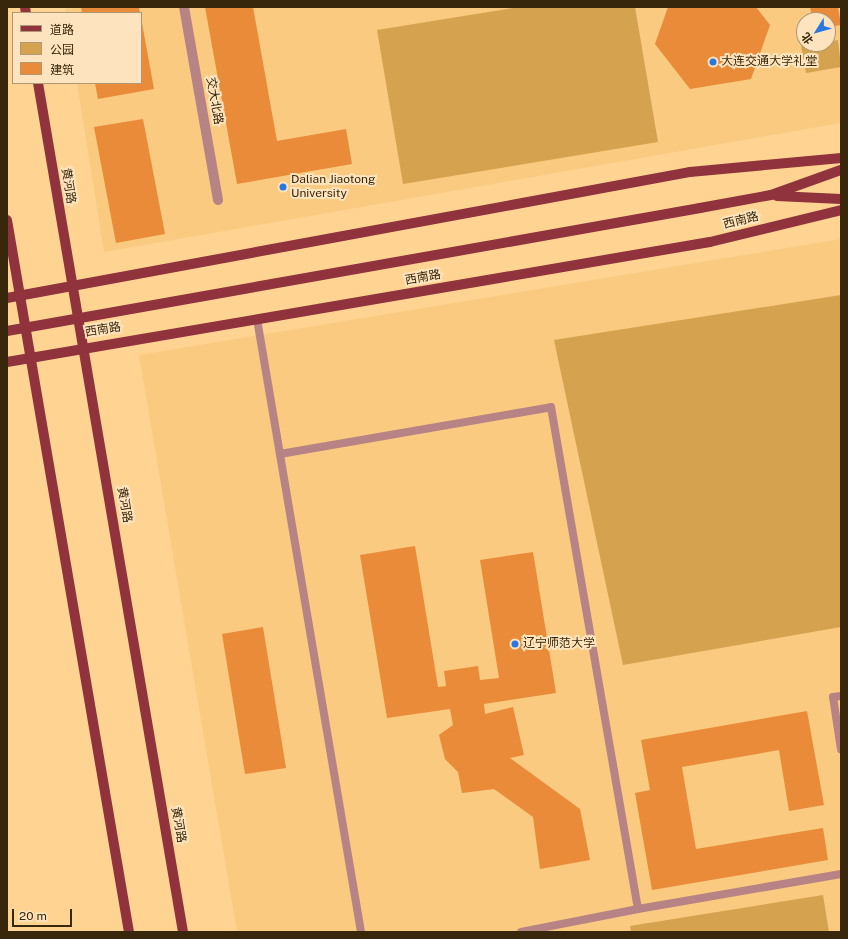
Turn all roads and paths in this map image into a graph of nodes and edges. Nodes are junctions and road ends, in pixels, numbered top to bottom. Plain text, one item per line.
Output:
1 (184, 7) edge
2 (38, 84) edge
3 (841, 158) edge
4 (841, 170) edge
5 (771, 195) junction
6 (841, 198) edge
7 (218, 200) dead end
8 (841, 210) edge
9 (7, 220) edge
10 (72, 286) junction
11 (20, 296) junction
12 (7, 298) edge
13 (257, 319) junction
14 (7, 330) edge
15 (84, 346) junction
16 (31, 358) junction
17 (7, 362) edge
18 (280, 454) junction
19 (841, 696) edge
20 (841, 749) edge
21 (841, 874) edge
22 (638, 909) junction
23 (128, 932) edge
24 (183, 932) edge
25 (361, 932) edge
26 (521, 932) edge

1 - 7 street, 交大北路
2 - 10 main road, 黄河路
3 - 10 main road
4 - 5 main road
5 - 6 main road
5 - 14 main road, 西南路, bridge
8 - 13 main road, 西南路
9 - 11 main road
10 - 11 main road
10 - 15 main road, 黄河路
11 - 12 main road
11 - 16 main road
13 - 15 main road, 西南路
13 - 18 lane
15 - 16 main road, 西南路
15 - 24 main road, 黄河路
16 - 17 main road, 西南路
16 - 23 main road
18 - 22 lane
18 - 25 lane
19 - 20 lane
21 - 22 lane
22 - 26 lane

